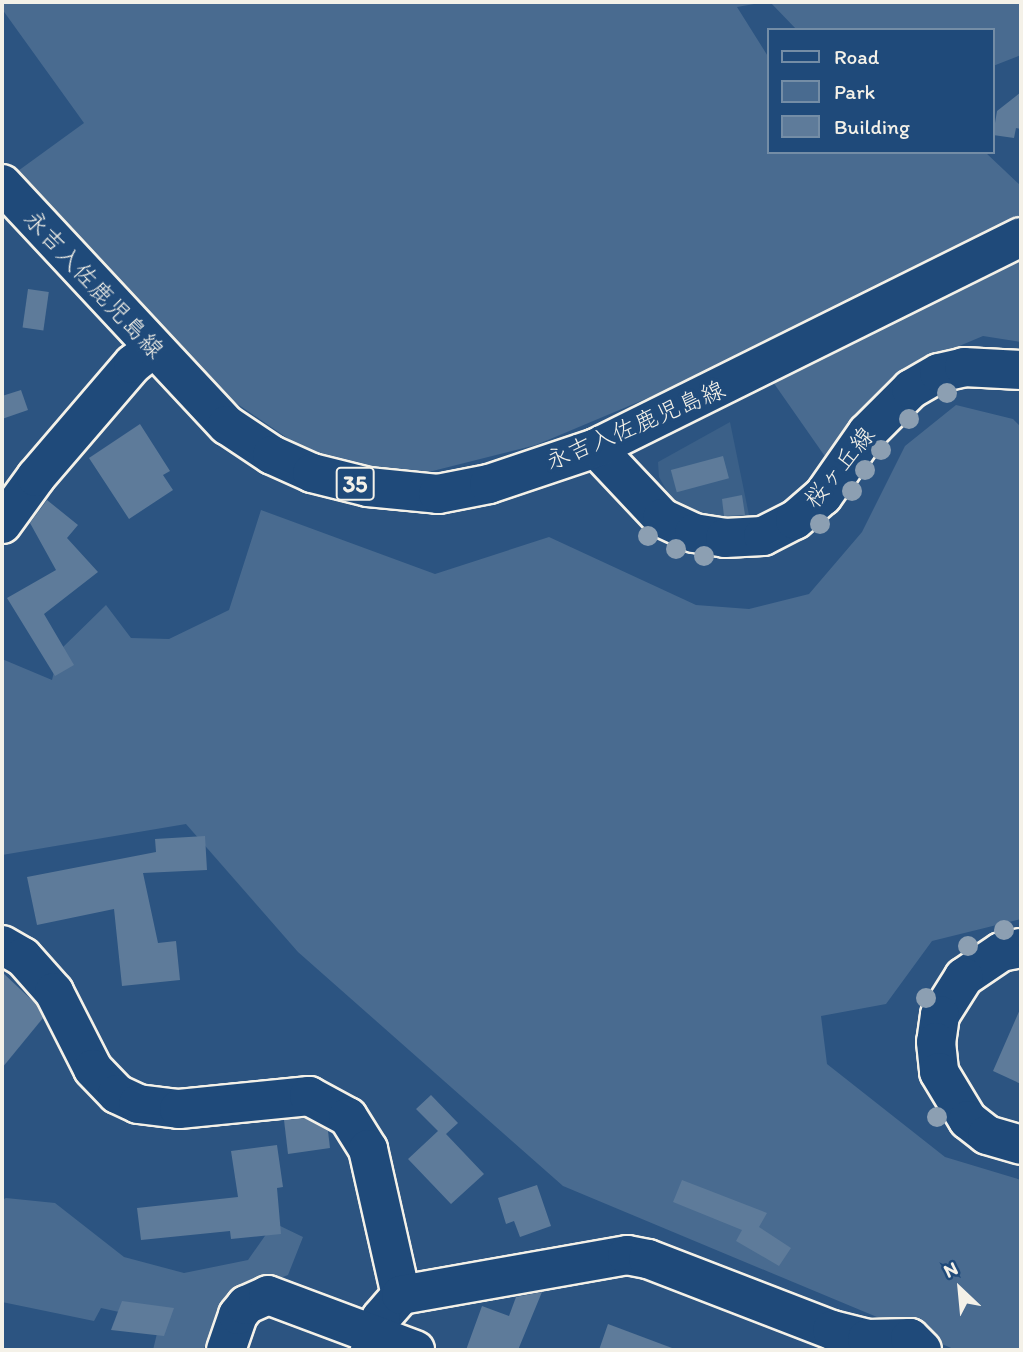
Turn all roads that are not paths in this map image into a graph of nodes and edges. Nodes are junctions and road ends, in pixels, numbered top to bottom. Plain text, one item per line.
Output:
1 (2, 184) edge
2 (1021, 237) edge
3 (152, 349) junction
4 (1021, 370) edge
5 (596, 448) junction
6 (2, 524) edge
7 (2, 945) edge
8 (1021, 948) edge
9 (1021, 1145) edge
10 (401, 1294) junction
11 (373, 1342) edge
12 (226, 1350) edge
13 (415, 1350) edge
14 (922, 1350) edge

1 - 3 street, 永吉入佐鹿児島線 / 35
2 - 5 street, 永吉入佐鹿児島線 / 35
3 - 5 street, 永吉入佐鹿児島線 / 35
3 - 6 street
4 - 5 street, 桜ヶ丘線
7 - 10 street
8 - 9 street
10 - 11 street
10 - 14 street
11 - 12 street
11 - 13 street

